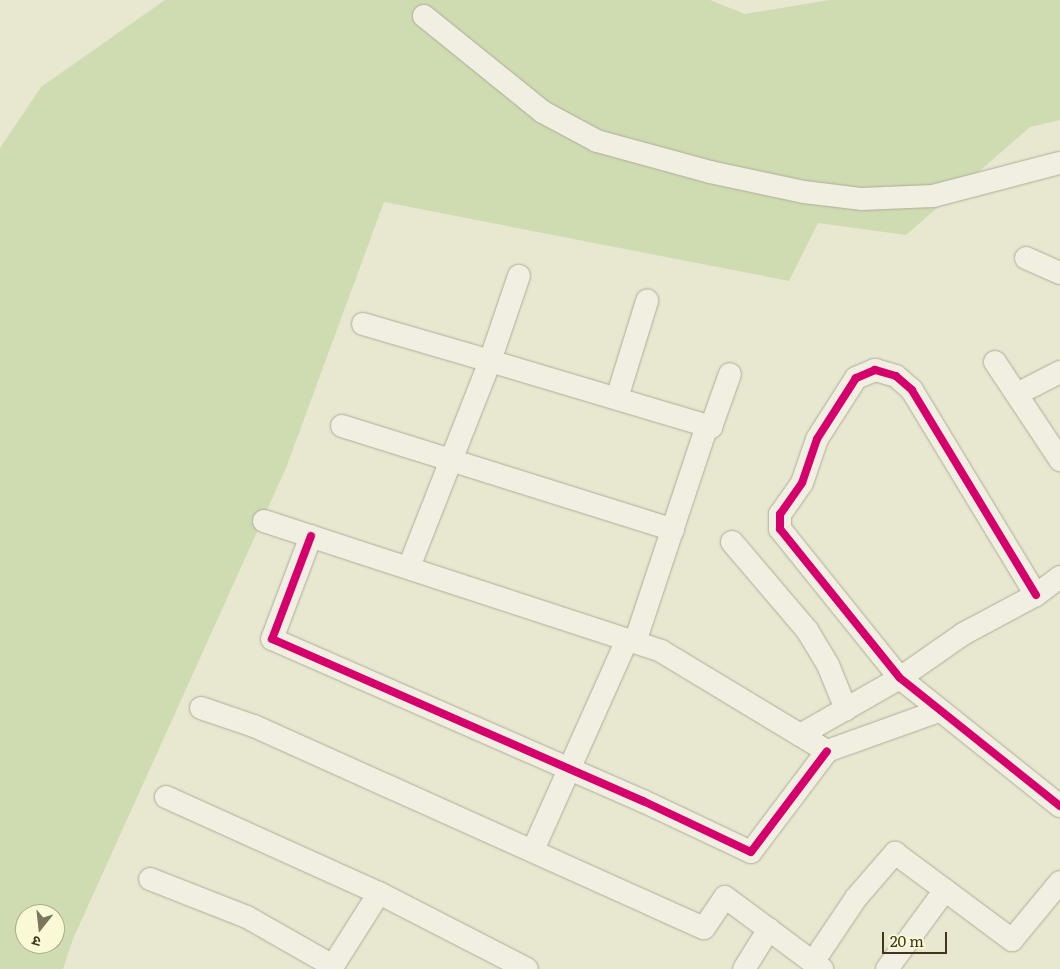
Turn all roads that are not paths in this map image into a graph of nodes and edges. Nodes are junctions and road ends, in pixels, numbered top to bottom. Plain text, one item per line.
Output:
1 (424, 16) dead end
2 (1060, 163) edge
3 (1026, 258) dead end
4 (1060, 273) edge
5 (519, 276) dead end
6 (647, 301) dead end
7 (363, 324) dead end
8 (490, 361) junction
9 (995, 362) dead end
10 (1060, 372) edge
11 (730, 374) dead end
12 (1016, 394) junction
13 (616, 398) junction
14 (342, 426) dead end
15 (707, 426) junction
16 (451, 458) junction
17 (1060, 460) edge
18 (264, 521) dead end
19 (673, 530) junction
20 (311, 536) junction
21 (732, 542) dead end
22 (409, 567) junction
23 (1060, 577) edge
24 (1036, 594) junction
25 (631, 641) junction
26 (900, 678) junction
27 (201, 708) dead end
28 (846, 709) junction
29 (939, 711) junction
30 (800, 735) junction
31 (827, 752) junction
32 (570, 769) junction
33 (166, 797) dead end
34 (1060, 806) edge
35 (532, 850) junction
36 (150, 879) dead end
37 (1060, 882) edge
38 (945, 890) junction
39 (379, 893) junction
40 (769, 929) junction
41 (818, 966) edge
42 (332, 968) edge
43 (527, 969) edge
44 (744, 969) edge
45 (887, 969) edge

1 - 2 street
3 - 4 street
5 - 8 street
6 - 13 street
7 - 8 street
8 - 13 street
8 - 16 street
9 - 12 street
10 - 12 street
11 - 15 street
12 - 17 street
13 - 15 street
14 - 16 street
15 - 19 street
16 - 19 street
16 - 22 street
18 - 20 street
19 - 25 street
20 - 22 street
20 - 32 street
21 - 28 street
22 - 25 street
23 - 24 street
24 - 26 street
24 - 26 street
25 - 30 street
25 - 32 street
26 - 28 street
26 - 29 street
27 - 35 street
28 - 30 street
29 - 31 street
29 - 34 street
30 - 31 street
31 - 32 street
32 - 35 street
33 - 39 street
35 - 40 street
36 - 42 street
37 - 38 street
38 - 41 street
38 - 45 street
39 - 42 street
39 - 43 street
40 - 41 street
40 - 44 street

